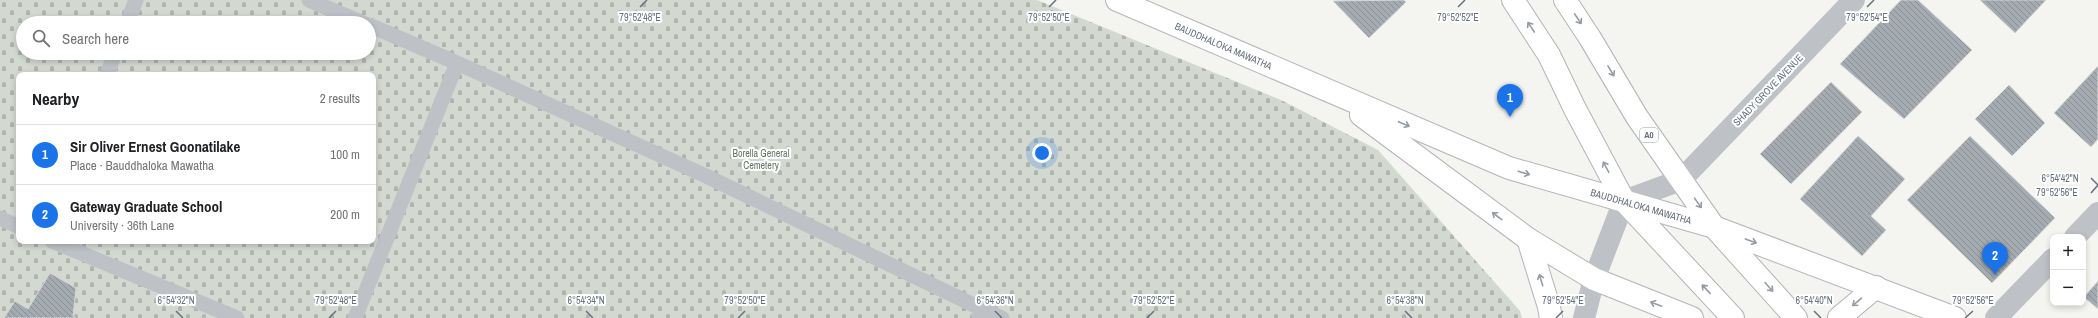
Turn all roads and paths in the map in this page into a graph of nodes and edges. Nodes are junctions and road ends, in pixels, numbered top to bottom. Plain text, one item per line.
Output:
1 (136, 0) edge
2 (309, 0) edge
3 (1117, 0) edge
4 (1512, 0) edge
5 (1565, 0) edge
6 (1854, 0) edge
7 (130, 16) edge
8 (347, 16) edge
9 (376, 28) edge
10 (112, 60) edge
11 (457, 63) junction
12 (108, 72) edge
13 (1329, 92) junction
14 (1681, 180) junction
15 (1624, 201) junction
16 (2098, 213) edge
17 (0, 218) edge
18 (16, 226) edge
19 (1714, 227) junction
20 (2078, 234) edge
21 (1528, 239) junction
22 (59, 244) edge
23 (2050, 262) edge
24 (1594, 279) junction
25 (1876, 287) junction
26 (980, 314) edge
27 (237, 318) edge
28 (355, 318) edge
29 (1002, 318) edge
30 (1551, 318) edge
31 (1584, 318) edge
32 (1692, 318) edge
33 (1733, 318) edge
34 (1796, 318) edge
35 (1839, 318) edge
36 (1955, 318) edge
37 (1996, 318) edge

1 - 7 lane
2 - 8 lane
3 - 13 main road, BAUDDHALOKA MAWATHA
15 -> 4 main road
5 -> 14 main road, A0
6 - 14 street, SHADY GROVE AVENUE
9 - 11 lane
10 - 12 lane
11 - 26 lane
11 - 28 lane
13 -> 15 main road, BAUDDHALOKA MAWATHA
21 -> 13 main road, BAUDDHALOKA MAWATHA
14 - 15 street
14 -> 19 main road, A0
15 - 19 main road, BAUDDHALOKA MAWATHA
15 - 24 street
33 -> 15 main road
16 - 20 street
17 - 18 lane
19 -> 25 main road, BAUDDHALOKA MAWATHA
19 -> 34 main road, A0
21 - 24 main road, BAUDDHALOKA MAWATHA
30 -> 21 main road
22 - 27 lane
23 - 37 street
24 - 31 street
32 -> 24 main road, BAUDDHALOKA MAWATHA
25 -> 35 main road
25 - 36 main road, BAUDDHALOKA MAWATHA
26 - 29 lane

